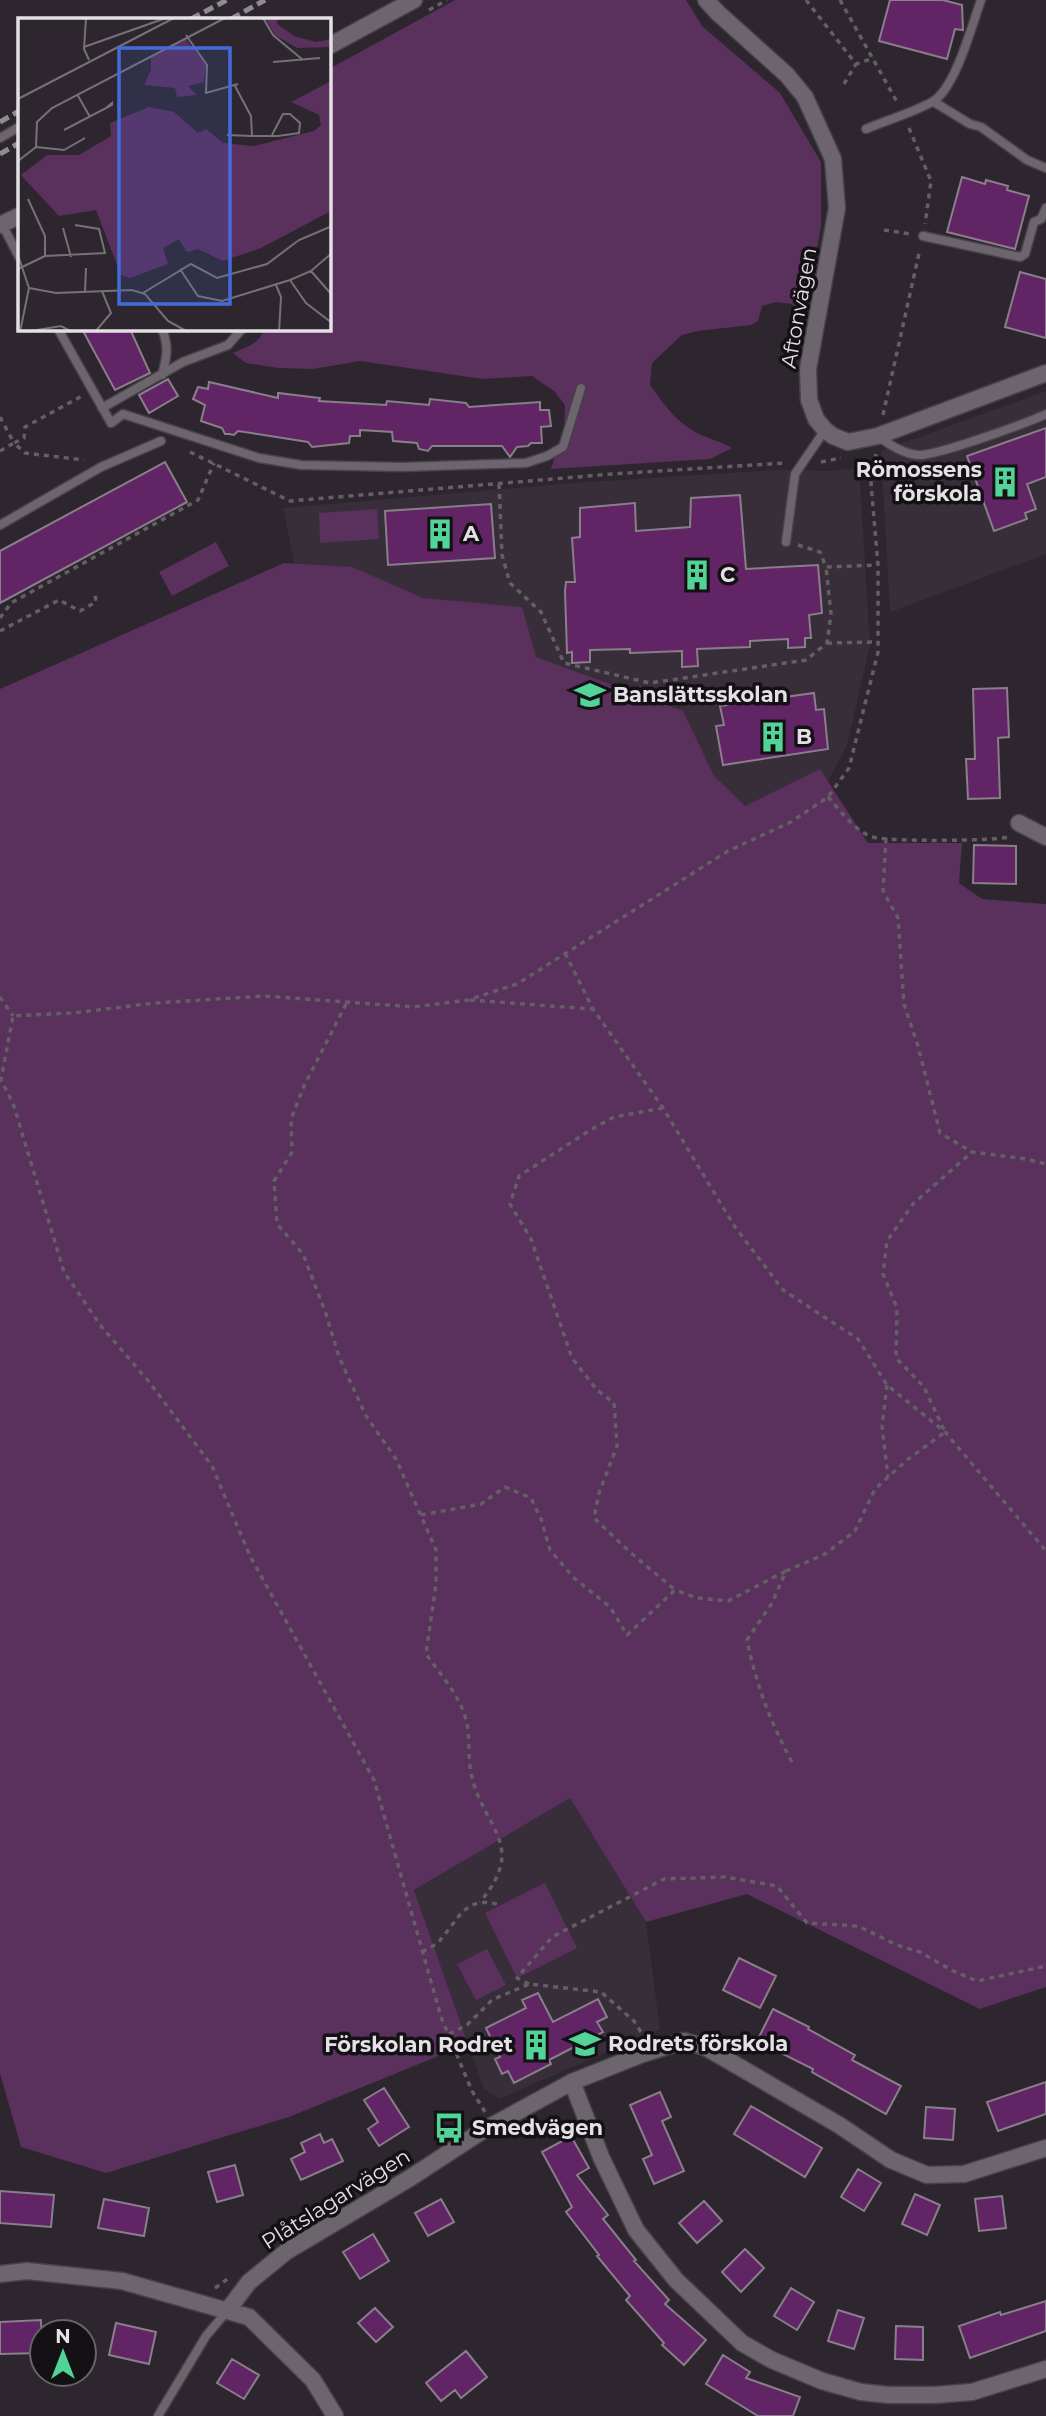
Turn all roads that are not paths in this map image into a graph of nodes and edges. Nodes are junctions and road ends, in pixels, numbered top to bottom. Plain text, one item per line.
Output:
1 (414, 0) edge
2 (706, 0) edge
3 (981, 0) edge
4 (331, 45) edge
5 (934, 102) junction
6 (18, 128) edge
7 (866, 129) dead end
8 (0, 138) edge
9 (1046, 168) edge
10 (1046, 208) edge
11 (18, 216) edge
12 (1044, 219) edge
13 (1, 225) edge
14 (923, 236) road end
15 (18, 255) edge
16 (59, 331) edge
17 (163, 331) edge
18 (240, 331) edge
19 (1046, 373) edge
20 (162, 375) junction
21 (581, 388) dead end
22 (102, 408) junction
23 (1046, 414) edge
24 (825, 430) junction
25 (878, 436) junction
26 (160, 441) dead end
27 (0, 526) edge
28 (786, 542) road end
29 (1019, 823) road end
30 (1046, 837) edge
31 (572, 2082) junction
32 (1046, 2148) edge
33 (0, 2274) edge
34 (228, 2310) junction
35 (1046, 2369) edge
36 (158, 2416) edge
37 (335, 2416) edge

1 - 4 street
2 - 24 street, Aftonvägen
3 - 5 lane
5 - 7 lane
5 - 9 lane
6 - 8 lane
10 - 12 lane
11 - 13 street
12 - 14 lane
13 - 15 lane
16 - 22 lane
17 - 20 lane
18 - 20 lane
19 - 25 street
20 - 22 lane
21 - 22 lane
23 - 25 lane
24 - 25 street
24 - 28 lane
26 - 27 lane
29 - 30 street
31 - 32 street, Plåtslagarvägen
31 - 34 street, Plåtslagarvägen
31 - 35 street
33 - 34 street
34 - 36 lane
34 - 37 street

